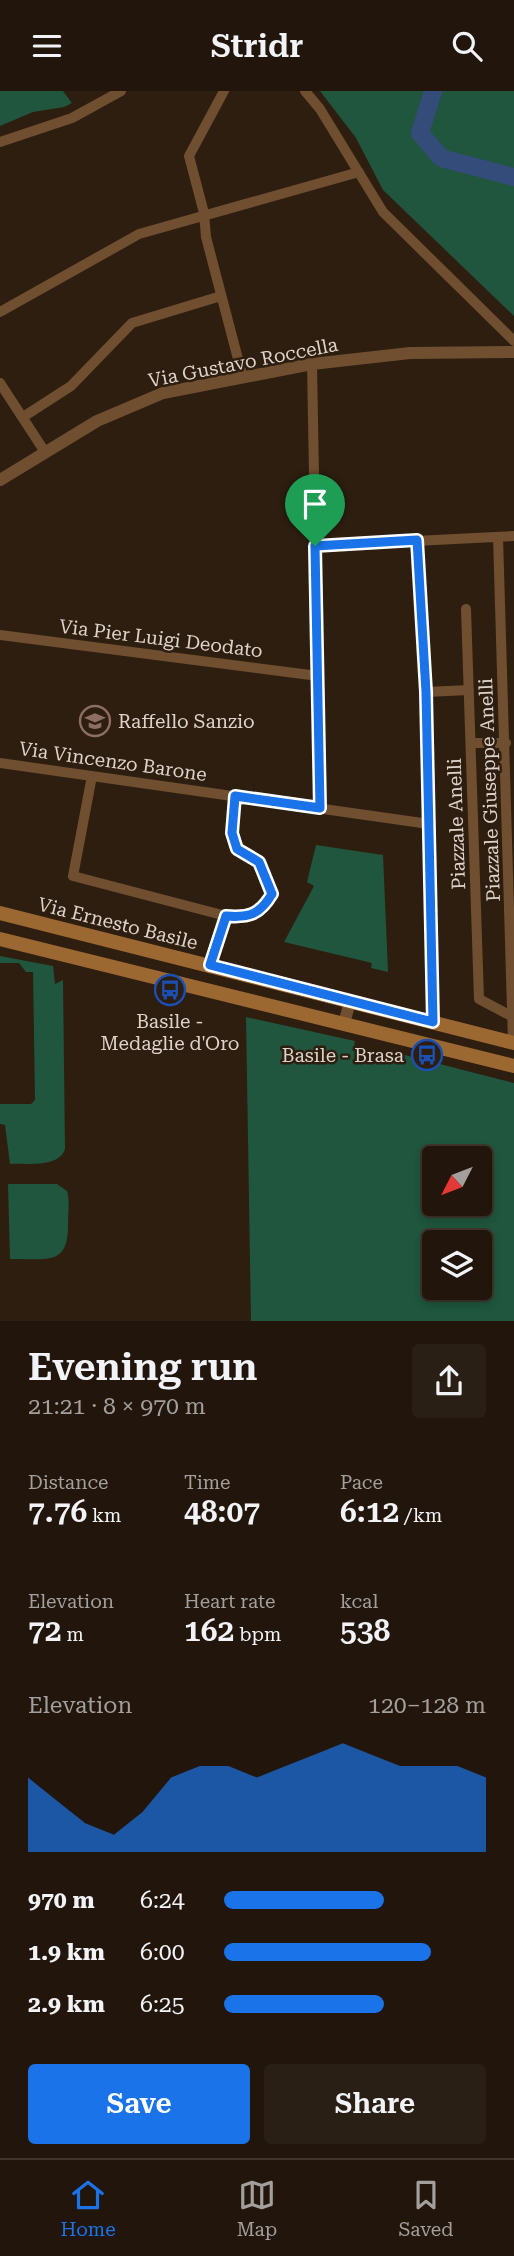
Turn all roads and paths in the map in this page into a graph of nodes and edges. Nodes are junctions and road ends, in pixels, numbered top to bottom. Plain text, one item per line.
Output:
1 (103, 91) edge
2 (121, 91) edge
3 (224, 91) edge
4 (305, 91) edge
5 (98, 103) junction
6 (0, 142) edge
7 (359, 172) junction
8 (204, 213) junction
9 (221, 296) junction
10 (0, 312) edge
11 (514, 341) edge
12 (514, 352) edge
13 (312, 364) junction
14 (243, 378) junction
15 (0, 383) edge
16 (23, 417) junction
17 (45, 452) junction
18 (0, 480) edge
19 (514, 536) edge
20 (498, 537) junction
21 (417, 540) junction
22 (315, 546) junction
23 (466, 609) dead end
24 (0, 635) edge
25 (318, 676) junction
26 (469, 690) junction
27 (509, 690) edge
28 (426, 692) junction
29 (471, 743) junction
30 (506, 743) junction
31 (0, 763) edge
32 (92, 776) junction
33 (235, 796) junction
34 (320, 808) junction
35 (429, 824) junction
36 (0, 913) edge
37 (226, 916) junction
38 (0, 939) edge
39 (210, 965) junction
40 (350, 1001) junction
41 (513, 1017) edge
42 (433, 1022) junction
43 (344, 1024) junction
44 (514, 1043) edge
45 (514, 1066) edge

1 - 5 street
2 - 5 street
3 - 8 street
4 - 7 street
5 - 6 street
7 - 8 street
7 - 11 street
8 - 9 street
8 - 10 street
9 - 14 street
9 - 16 street
12 - 13 street, Via Gustavo Roccella
13 - 14 street, Via Gustavo Roccella
13 - 22 street
14 - 17 street, Via Gustavo Roccella
15 - 16 street
16 - 17 street
17 - 18 street, Via Gustavo Roccella
19 - 20 street
20 - 21 street
20 - 27 street, Piazzale Giuseppe Anelli
21 - 22 street
21 - 28 street
22 - 25 street
23 - 26 street, Piazzale Anelli
24 - 25 street, Via Pier Luigi Deodato
25 - 34 street
26 - 28 street
26 - 29 street, Piazzale Anelli
27 - 30 street, Piazzale Giuseppe Anelli
28 - 35 street
29 - 30 street
29 - 41 street, Piazzale Anelli
30 - 41 street, Piazzale Giuseppe Anelli
31 - 32 street, Via Vincenzo Barone
32 - 33 street, Via Vincenzo Barone
32 - 37 street
33 - 34 street, Via Vincenzo Barone
33 - 37 street
34 - 35 street, Via Vincenzo Barone
35 - 42 street
36 - 39 main road, Via Ernesto Basile
37 - 39 street
38 - 43 main road
39 - 40 main road, Via Ernesto Basile
40 - 42 main road, Via Ernesto Basile
40 - 43 street
41 - 44 street, Piazzale Giuseppe Anelli
42 - 44 main road, Via Ernesto Basile
43 - 45 main road

